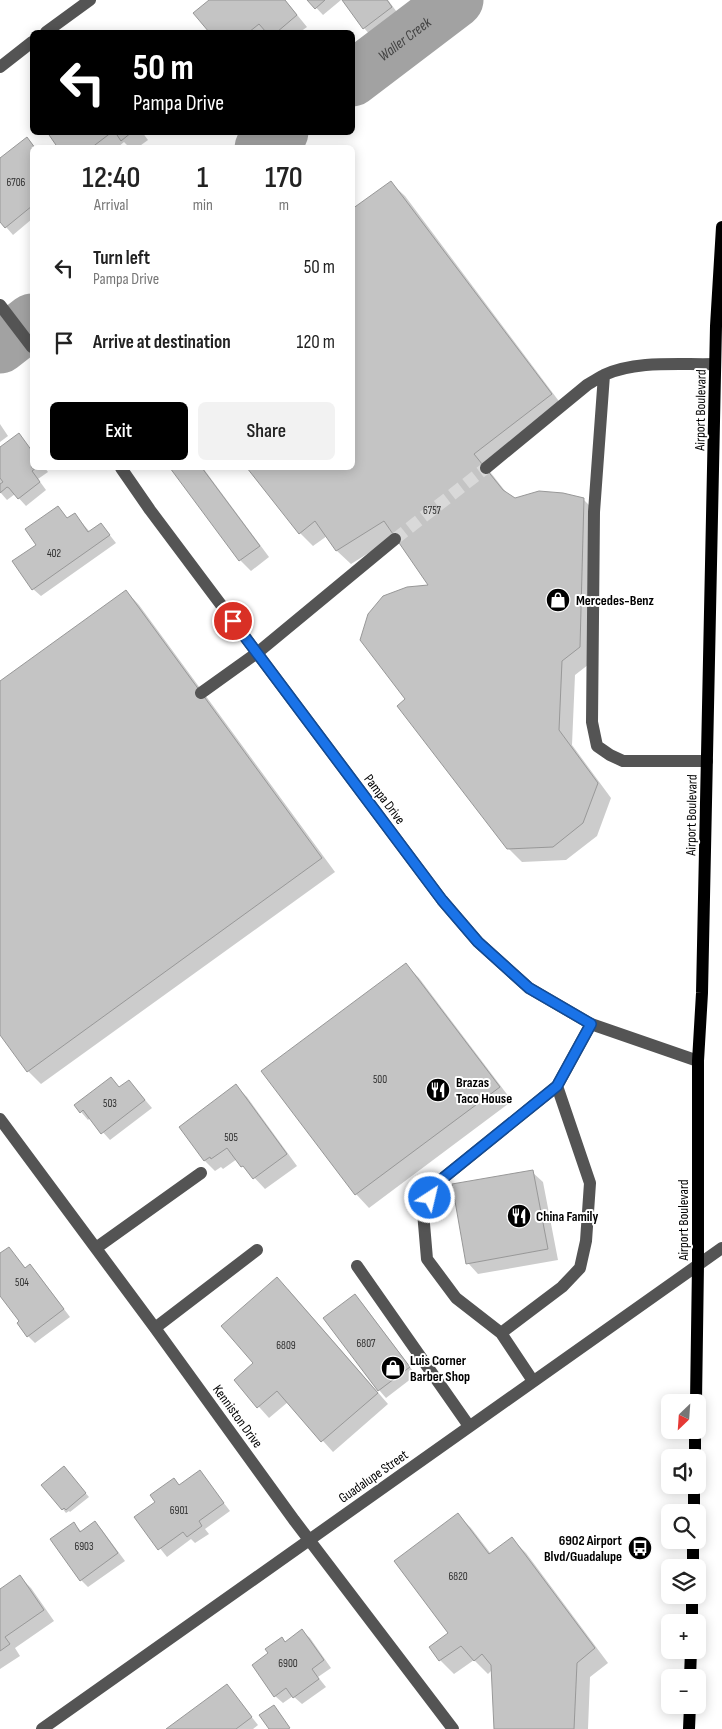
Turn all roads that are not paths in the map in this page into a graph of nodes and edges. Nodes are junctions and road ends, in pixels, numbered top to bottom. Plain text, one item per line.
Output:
1 (90, 0) edge
2 (49, 30) edge
3 (30, 44) edge
4 (0, 67) edge
5 (722, 227) edge
6 (3, 309) edge
7 (30, 345) edge
8 (716, 364) junction
9 (604, 375) junction
10 (486, 468) tunnel mouth
11 (122, 470) edge
12 (395, 540) tunnel mouth
13 (257, 652) junction
14 (201, 692) dead end
15 (707, 761) junction
16 (591, 1024) junction
17 (698, 1061) junction
18 (557, 1086) junction
19 (0, 1119) edge
20 (201, 1173) dead end
21 (96, 1248) junction
22 (722, 1248) edge
23 (257, 1250) dead end
24 (698, 1265) junction
25 (357, 1266) dead end
26 (155, 1328) junction
27 (501, 1333) junction
28 (533, 1381) junction
29 (696, 1394) edge
30 (469, 1426) junction
31 (309, 1540) junction
32 (690, 1714) edge
33 (42, 1729) edge
34 (453, 1729) edge
35 (689, 1729) edge

1 - 2 street
3 - 4 street
5 - 8 main road, Airport Boulevard
6 - 7 street
8 - 9 street
8 - 15 main road, Airport Boulevard
9 - 10 street
9 - 15 street
11 - 13 street, Pampa Drive
12 - 13 street
13 - 14 street
13 - 16 street, Pampa Drive
15 - 17 main road, Airport Boulevard
16 - 17 street, Pampa Drive
16 - 18 street
17 - 24 main road, Airport Boulevard
18 - 27 street
18 - 27 street
19 - 21 street, Kenniston Drive
20 - 21 street
21 - 26 street, Kenniston Drive
22 - 24 street, Guadalupe Street
23 - 26 street
24 - 28 street, Guadalupe Street
24 - 29 main road, Airport Boulevard
25 - 30 street
26 - 31 street, Kenniston Drive
27 - 28 street
28 - 30 street, Guadalupe Street
30 - 31 street, Guadalupe Street
31 - 33 street, Guadalupe Street
31 - 34 street, Kenniston Drive
32 - 35 main road

